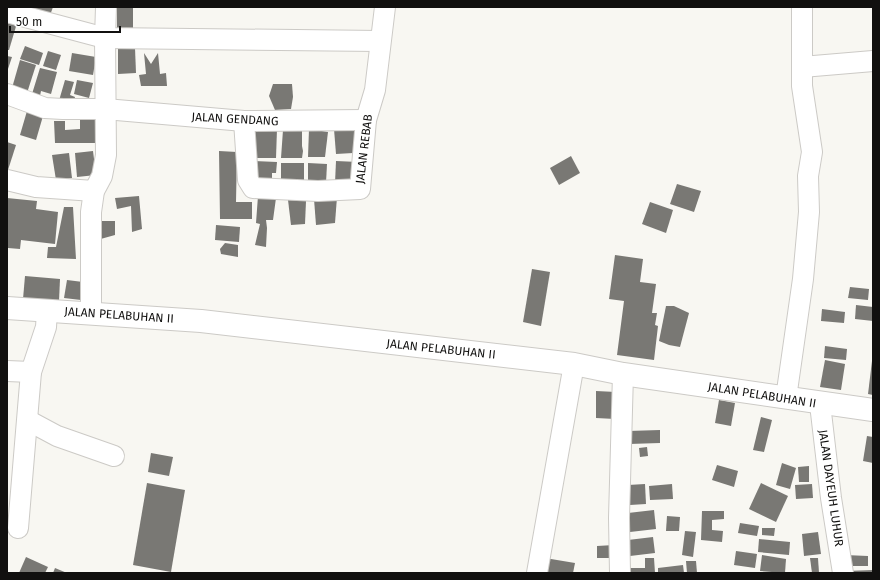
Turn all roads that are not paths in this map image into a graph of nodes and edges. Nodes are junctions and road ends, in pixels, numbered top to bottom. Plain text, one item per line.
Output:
1 (106, 7) edge
2 (384, 7) edge
3 (802, 7) edge
4 (7, 12) edge
5 (105, 38) junction
6 (380, 41) junction
7 (873, 61) edge
8 (802, 67) junction
9 (7, 94) edge
10 (105, 108) junction
11 (366, 120) junction
12 (244, 122) junction
13 (7, 180) edge
14 (94, 191) junction
15 (7, 308) edge
16 (47, 311) junction
17 (91, 313) junction
18 (574, 364) junction
19 (7, 371) edge
20 (31, 372) junction
21 (623, 374) junction
22 (786, 398) junction
23 (820, 404) junction
24 (873, 410) edge
25 (29, 421) junction
26 (114, 456) dead end
27 (18, 528) dead end
28 (537, 573) edge
29 (620, 573) edge
30 (843, 573) edge

1 - 5 street
2 - 6 street, JALAN REBAB
3 - 8 street
4 - 5 street
5 - 6 street
5 - 10 street
6 - 11 street, JALAN REBAB
7 - 8 street
8 - 22 street
9 - 10 street, JALAN GENDANG
10 - 12 street, JALAN GENDANG
10 - 14 street
11 - 12 street, JALAN GENDANG
11 - 12 street, JALAN REBAB
13 - 14 street
14 - 17 street
15 - 16 main road, JALAN PELABUHAN II
16 - 17 main road, JALAN PELABUHAN II
16 - 20 street
17 - 18 main road, JALAN PELABUHAN II
18 - 21 main road, JALAN PELABUHAN II
18 - 28 street
19 - 20 street
20 - 25 street
21 - 22 main road, JALAN PELABUHAN II
21 - 29 street
22 - 23 main road, JALAN PELABUHAN II
23 - 24 main road, JALAN PELABUHAN II
23 - 30 street, JALAN DAYEUH LUHUR
25 - 26 street
25 - 27 street

